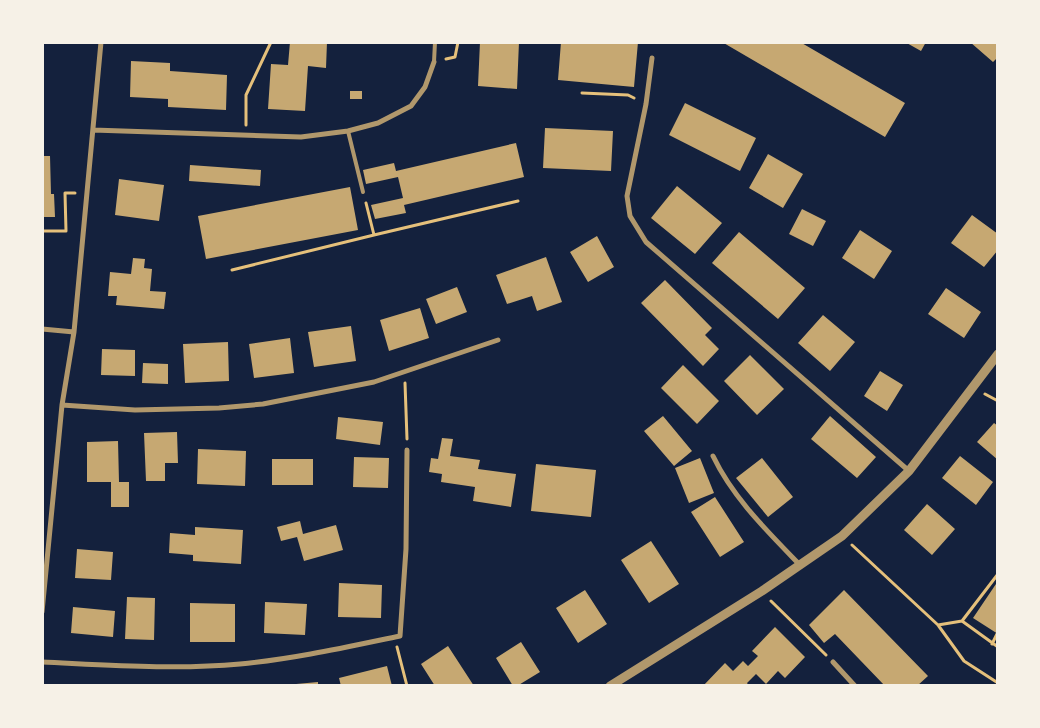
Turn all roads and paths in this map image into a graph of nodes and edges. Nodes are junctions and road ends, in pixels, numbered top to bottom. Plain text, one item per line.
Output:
1 (101, 42) edge
2 (271, 42) edge
3 (435, 42) edge
4 (458, 42) edge
5 (652, 58) dead end
6 (434, 62) junction
7 (582, 93) dead end
8 (628, 95) dead end
9 (93, 130) junction
10 (348, 131) junction
11 (246, 136) junction
12 (363, 192) joint
13 (88, 193) junction
14 (518, 201) dead end
15 (42, 231) edge
16 (374, 235) junction
17 (232, 270) dead end
18 (42, 329) edge
19 (74, 332) junction
20 (498, 340) dead end
21 (998, 354) edge
22 (405, 373) junction
23 (62, 405) junction
24 (407, 450) joint
25 (712, 456) dead end
26 (909, 471) junction
27 (842, 536) junction
28 (800, 565) junction
29 (998, 574) edge
30 (762, 591) junction
31 (42, 612) edge
32 (962, 621) junction
33 (938, 625) junction
34 (997, 634) edge
35 (400, 636) junction
36 (992, 644) junction
37 (998, 647) edge
38 (42, 662) edge
39 (833, 662) joint
40 (998, 683) edge
41 (407, 686) edge
42 (610, 686) edge
43 (855, 686) edge

1 - 9 street
2 - 11 path
3 - 6 lane
4 - 6 path
5 - 26 street
6 - 10 street
7 - 8 path
9 - 11 street
9 - 13 street
10 - 11 street
10 - 12 lane
12 - 16 path
13 - 15 path
13 - 19 street
14 - 16 path
16 - 17 path
18 - 19 street
19 - 23 street
20 - 22 street
21 - 26 street
22 - 23 street
22 - 24 path
23 - 31 street
24 - 35 street
25 - 28 street
26 - 27 street
27 - 28 street
27 - 33 path
28 - 30 street
29 - 32 path
30 - 39 path
30 - 42 street
32 - 33 path
32 - 36 path
33 - 40 path
34 - 36 path
35 - 38 street
35 - 41 path
36 - 37 path
39 - 43 street

